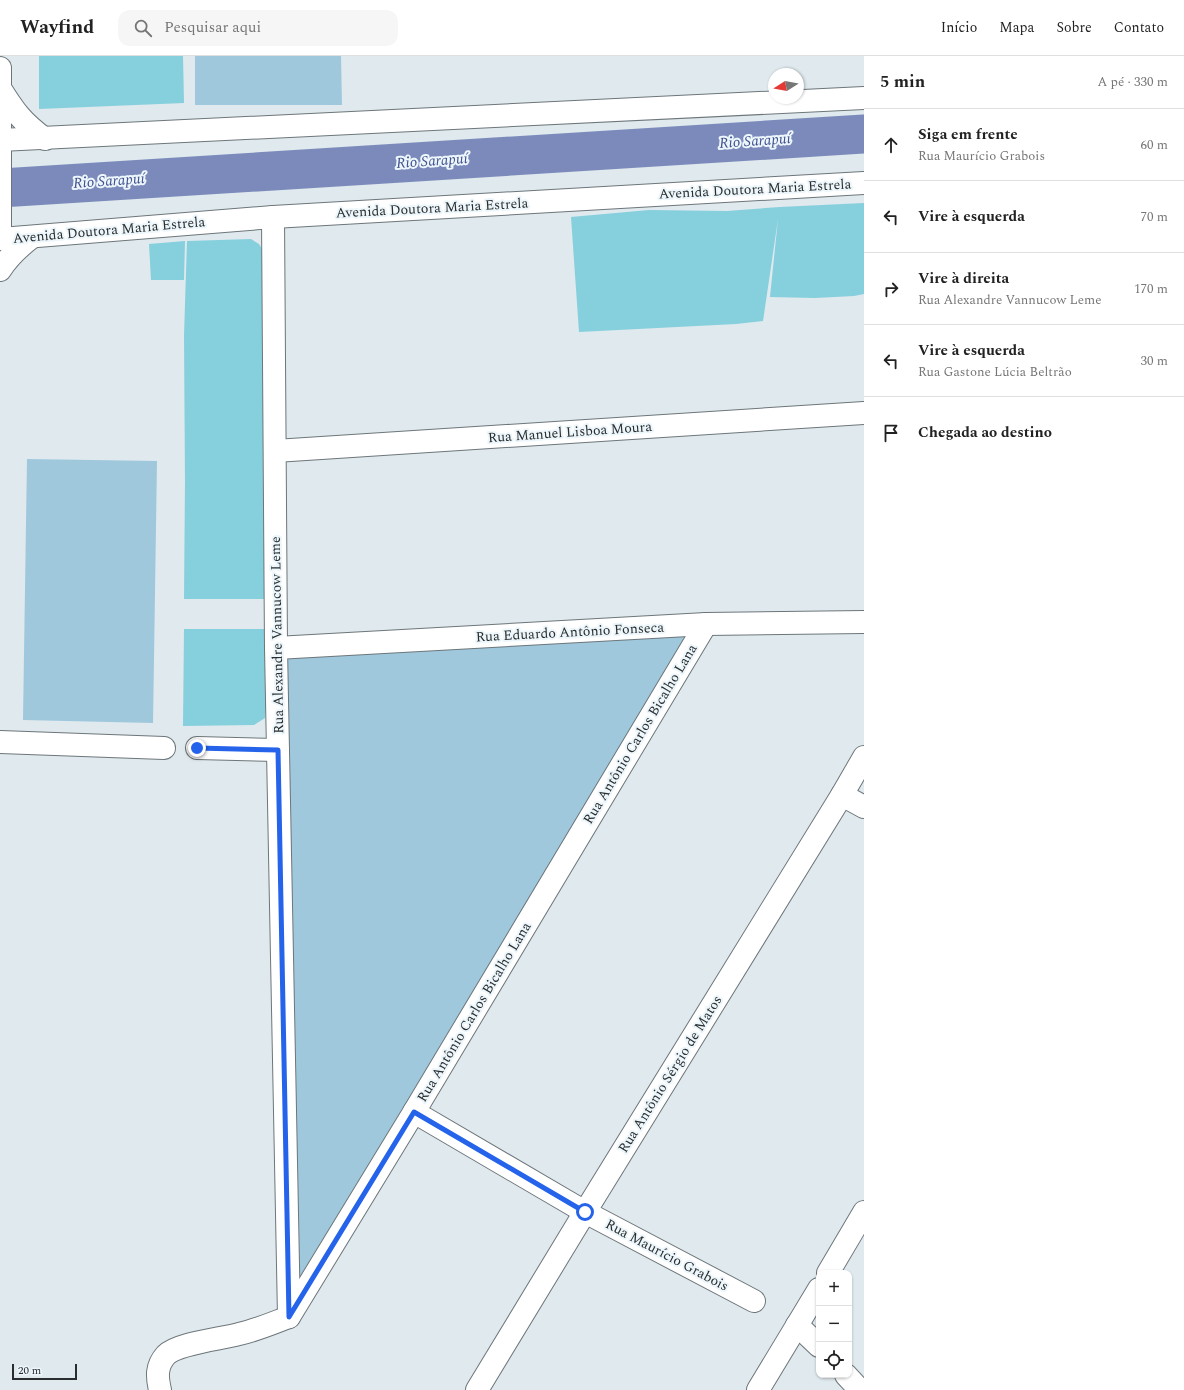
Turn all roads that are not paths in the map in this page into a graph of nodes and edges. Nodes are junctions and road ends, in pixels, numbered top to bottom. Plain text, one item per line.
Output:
1 (0, 68) edge
2 (0, 88) edge
3 (864, 98) edge
4 (45, 138) junction
5 (0, 140) edge
6 (0, 170) edge
7 (864, 183) edge
8 (0, 216) edge
9 (273, 217) junction
10 (0, 229) edge
11 (32, 237) junction
12 (0, 239) edge
13 (0, 270) edge
14 (864, 413) edge
15 (275, 452) junction
16 (864, 622) edge
17 (706, 624) junction
18 (276, 648) junction
19 (0, 742) edge
20 (164, 748) dead end
21 (197, 748) dead end
22 (278, 750) junction
23 (864, 758) edge
24 (842, 795) junction
25 (864, 807) edge
26 (414, 1112) junction
27 (585, 1212) junction
28 (864, 1212) edge
29 (830, 1270) edge
30 (816, 1294) edge
31 (754, 1302) dead end
32 (289, 1317) junction
33 (797, 1325) junction
34 (816, 1343) edge
35 (849, 1378) edge
36 (160, 1390) edge
37 (477, 1390) edge
38 (758, 1390) edge
39 (860, 1390) edge

1 - 2 street
2 - 4 street
2 - 5 street
3 - 4 street
4 - 5 street
5 - 6 street
6 - 8 street
7 - 9 street, Avenida Doutora Maria Estrela
8 - 10 street
9 - 11 street, Avenida Doutora Maria Estrela
9 - 15 street, Rua Alexandre Vannucow Leme
11 - 12 street, Avenida Doutora Maria Estrela
11 - 13 street
14 - 15 street, Rua Manuel Lisboa Moura
15 - 18 street, Rua Alexandre Vannucow Leme
16 - 17 street, Rua Eduardo Antônio Fonseca
17 - 18 street, Rua Eduardo Antônio Fonseca
17 - 26 street, Rua Antônio Carlos Bicalho Lana
18 - 22 street, Rua Alexandre Vannucow Leme
19 - 20 street
21 - 22 street
22 - 32 street, Rua Alexandre Vannucow Leme
23 - 24 street, Rua Antônio Sérgio de Matos
24 - 25 street
24 - 27 street, Rua Antônio Sérgio de Matos
26 - 27 street, Rua Maurício Grabois
26 - 32 street, Rua Antônio Carlos Bicalho Lana
27 - 31 street, Rua Maurício Grabois
27 - 37 street, Rua Antônio Sérgio de Matos
28 - 29 street
30 - 33 street
32 - 36 street
33 - 34 street
33 - 38 street
35 - 39 street

